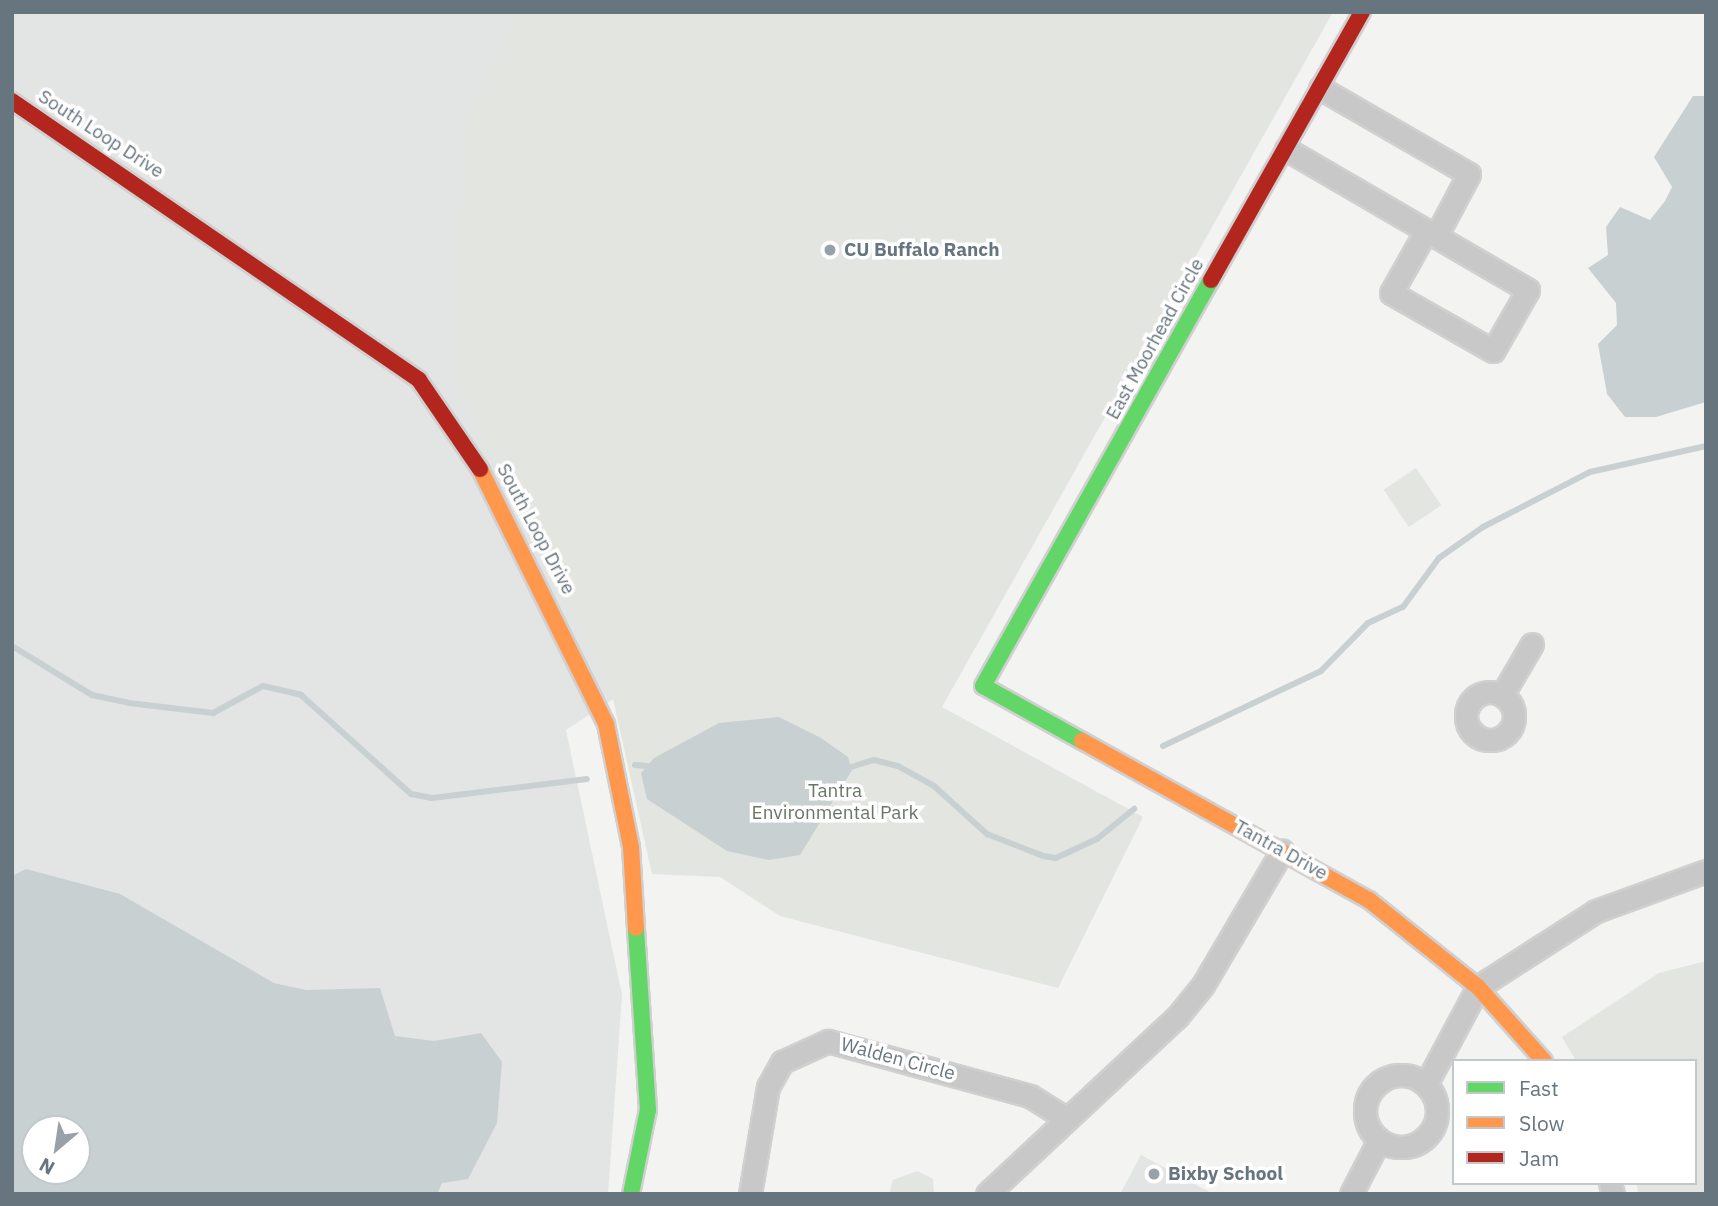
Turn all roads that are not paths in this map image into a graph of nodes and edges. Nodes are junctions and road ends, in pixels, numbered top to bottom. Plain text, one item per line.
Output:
1 (1362, 12) edge
2 (1320, 88) junction
3 (12, 101) edge
4 (1286, 149) junction
5 (1431, 234) junction
6 (1532, 645) dead end
7 (983, 686) joint
8 (1502, 695) dead end
9 (1282, 851) junction
10 (1706, 871) edge
11 (1478, 987) junction
12 (1542, 1059) edge
13 (1426, 1084) junction
14 (1064, 1117) junction
15 (1379, 1140) junction
16 (631, 1194) edge
17 (750, 1194) edge
18 (988, 1194) edge
19 (1351, 1194) edge

1 - 2 street, East Moorhead Circle
2 - 4 street, East Moorhead Circle
2 - 5 street
3 - 16 street, South Loop Drive
4 - 5 street
4 - 7 street, East Moorhead Circle
5 - 5 street
6 - 8 street
7 - 9 street, Tantra Drive
9 - 11 street, Tantra Drive
9 - 14 street
10 - 11 street
11 - 12 street, Tantra Drive
11 - 13 street
13 - 15 street
13 - 15 street
14 - 17 street, Walden Circle
14 - 18 street
15 - 19 street

